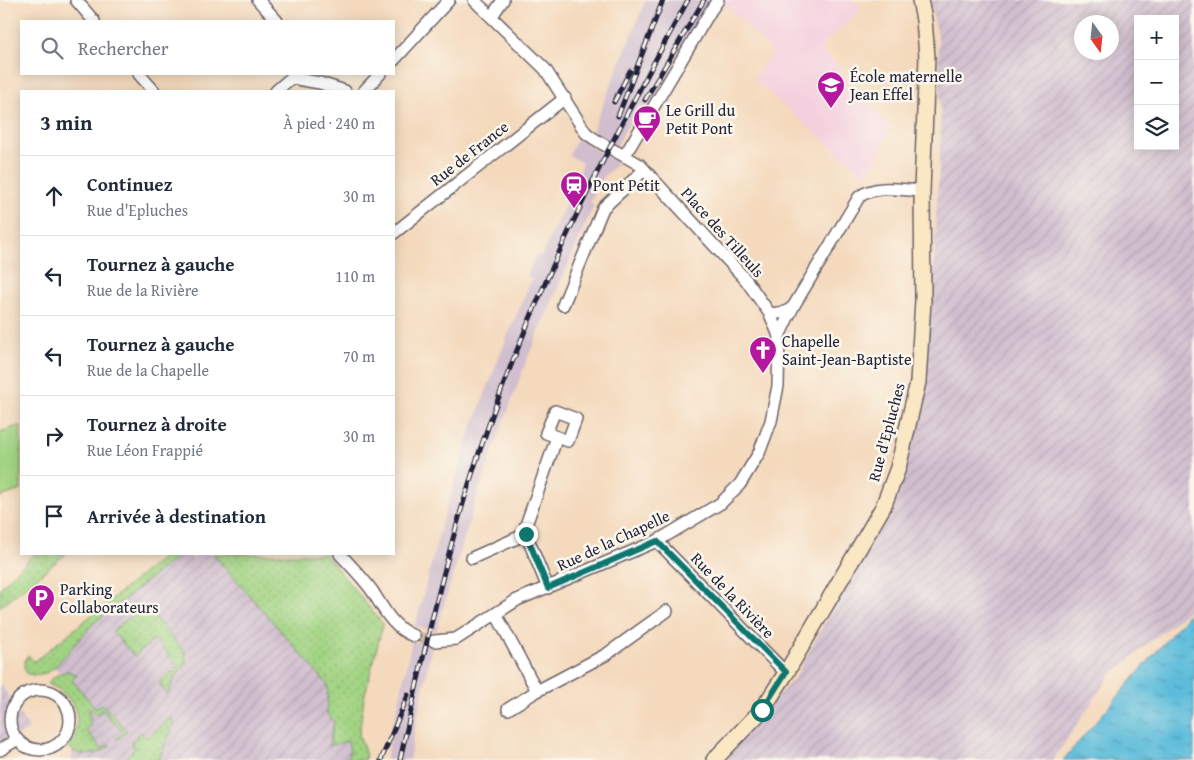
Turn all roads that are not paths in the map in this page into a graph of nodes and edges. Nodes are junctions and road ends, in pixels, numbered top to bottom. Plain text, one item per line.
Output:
1 (76, 0) edge
2 (258, 0) edge
3 (449, 0) edge
4 (474, 0) edge
5 (503, 0) edge
6 (718, 0) edge
7 (920, 0) edge
8 (492, 16) junction
9 (93, 20) edge
10 (276, 20) edge
11 (395, 59) edge
12 (140, 75) edge
13 (379, 75) edge
14 (317, 78) edge
15 (153, 90) edge
16 (277, 90) edge
17 (343, 90) edge
18 (365, 90) edge
19 (565, 98) junction
20 (625, 155) junction
21 (644, 170) junction
22 (922, 191) junction
23 (395, 232) edge
24 (563, 305) dead end
25 (793, 307) junction
26 (770, 314) junction
27 (779, 336) junction
28 (557, 438) dead end
29 (526, 534) junction
30 (657, 541) junction
31 (341, 555) edge
32 (472, 558) dead end
33 (548, 588) junction
34 (667, 611) dead end
35 (496, 614) junction
36 (414, 636) tunnel mouth
37 (434, 641) tunnel mouth
38 (786, 672) junction
39 (537, 691) junction
40 (508, 709) dead end
41 (16, 740) junction
42 (0, 750) edge
43 (714, 760) edge

1 - 9 street
2 - 10 street
3 - 11 street
4 - 8 street, Place des Tilleuls
5 - 8 street
6 - 20 street
7 - 22 street, Rue d'Epluches
8 - 19 street, Place des Tilleuls
12 - 15 street
13 - 18 street
14 - 16 street
14 - 17 street
19 - 20 street, Place des Tilleuls
19 - 23 street, Rue de France
20 - 21 street, Place des Tilleuls
21 - 24 street
21 - 26 street, Place des Tilleuls
22 - 25 street, Rue de la Chapelle
22 - 38 street, Rue d'Epluches
25 - 26 street
25 - 27 street, Rue de la Chapelle
26 - 27 street, Rue de la Chapelle
27 - 30 street, Rue de la Chapelle
28 - 29 street
29 - 32 street
29 - 33 street
30 - 33 street, Rue de la Chapelle
30 - 38 street, Rue de la Rivière
31 - 36 street
33 - 35 street, Rue de la Chapelle
34 - 39 street
35 - 37 street, Rue de la Chapelle
35 - 39 street
38 - 43 street, Rue d'Epluches
39 - 40 street
41 - 41 street
41 - 42 street

